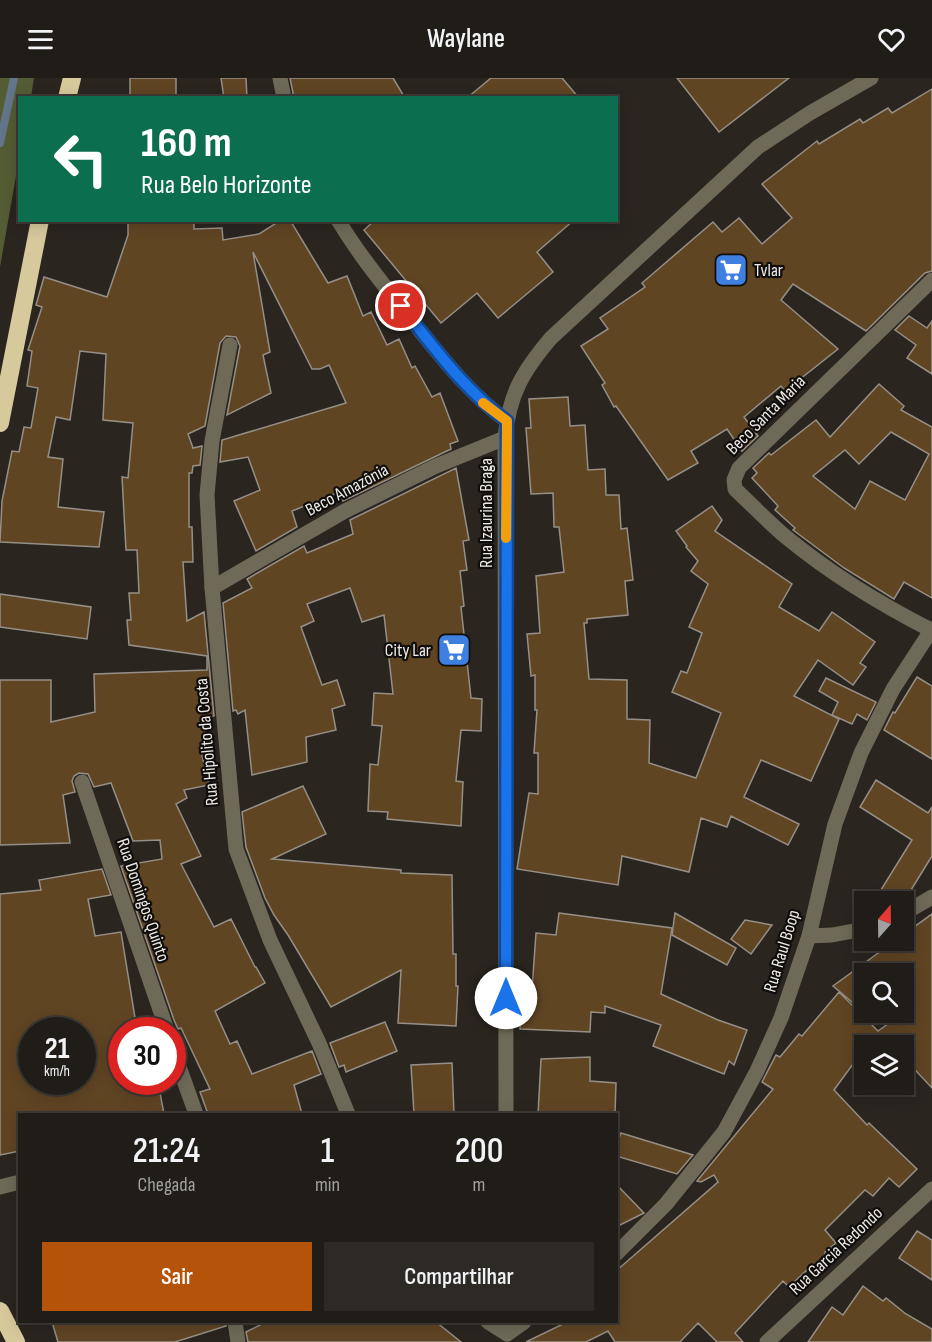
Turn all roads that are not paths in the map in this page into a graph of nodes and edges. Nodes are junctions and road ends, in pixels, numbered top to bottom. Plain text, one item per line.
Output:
1 (72, 78) edge
2 (280, 78) edge
3 (871, 78) edge
4 (68, 96) edge
5 (284, 96) edge
6 (40, 222) edge
7 (339, 222) edge
8 (932, 280) edge
9 (230, 345) dead end
10 (507, 421) junction
11 (0, 423) edge
12 (505, 438) junction
13 (212, 588) junction
14 (932, 630) edge
15 (82, 782) dead end
16 (932, 897) edge
17 (914, 908) edge
18 (854, 931) edge
19 (809, 936) junction
20 (163, 1017) edge
21 (186, 1086) edge
22 (196, 1113) edge
23 (348, 1113) edge
24 (506, 1113) edge
25 (18, 1182) edge
26 (0, 1186) edge
27 (932, 1189) edge
28 (618, 1252) edge
29 (0, 1311) edge
30 (235, 1323) edge
31 (490, 1323) edge
32 (522, 1323) edge
33 (509, 1332) edge
34 (16, 1342) edge
35 (238, 1342) edge
36 (767, 1342) edge

1 - 4 highway
2 - 5 street
3 - 10 street, Rua Izaurina Braga
6 - 11 highway
7 - 10 street
8 - 14 street, Beco Santa Maria
9 - 13 street, Rua Hipolito da Costa
10 - 12 street, Rua Izaurina Braga
12 - 13 street, Beco Amazônia
12 - 24 street, Rua Izaurina Braga
13 - 23 street, Rua Hipolito da Costa
14 - 19 street, Rua Raul Boop
15 - 20 street, Rua Domingos Quinto
16 - 17 street
18 - 19 street
19 - 28 street, Rua Raul Boop
21 - 22 street
25 - 26 street
27 - 36 street, Rua Garcia Redondo
29 - 34 highway
30 - 35 street
31 - 33 street
32 - 33 street

